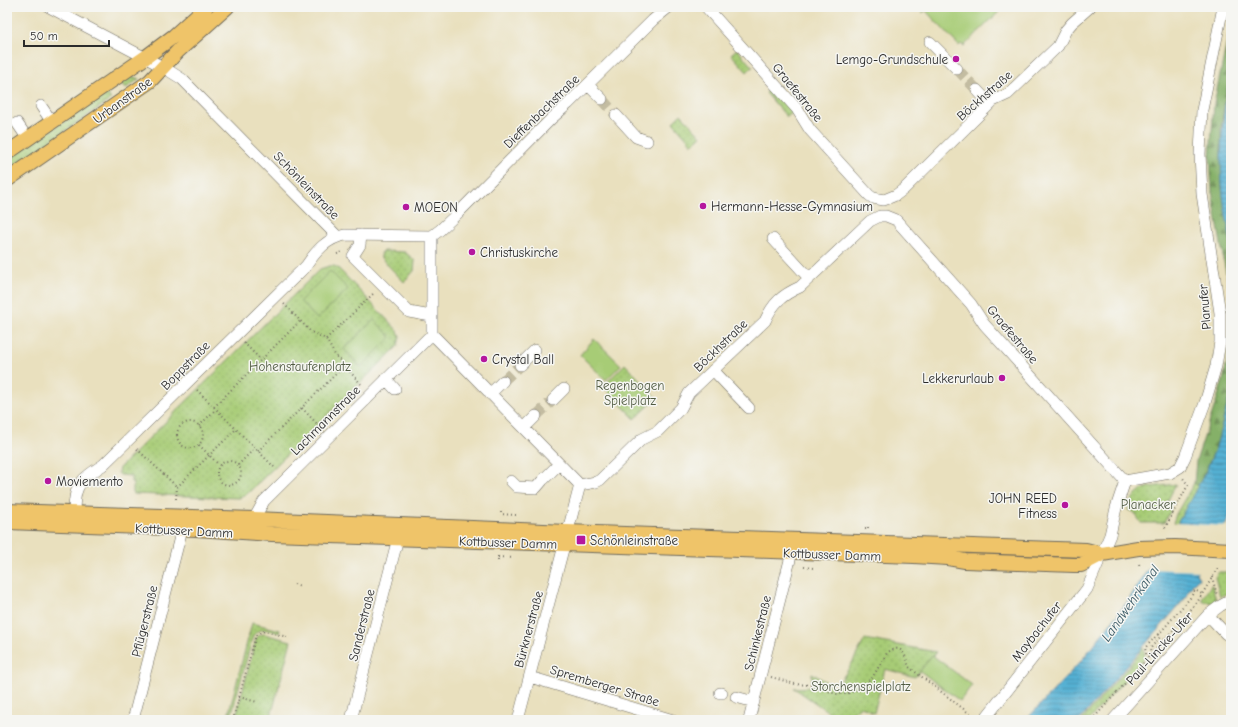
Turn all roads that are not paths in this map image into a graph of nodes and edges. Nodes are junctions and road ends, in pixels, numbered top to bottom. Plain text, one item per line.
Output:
1 (49, 7) edge
2 (206, 7) edge
3 (227, 7) edge
4 (669, 7) edge
5 (706, 7) edge
6 (1090, 7) edge
7 (1223, 7) edge
8 (190, 21) junction
9 (199, 32) junction
10 (930, 42) dead end
11 (146, 57) junction
12 (163, 67) junction
13 (956, 69) tunnel mouth
14 (109, 83) junction
15 (588, 85) junction
16 (977, 90) tunnel mouth
17 (602, 100) tunnel mouth
18 (122, 101) junction
19 (990, 104) junction
20 (41, 106) dead end
21 (616, 115) tunnel mouth
22 (52, 122) junction
23 (17, 123) dead end
24 (28, 139) junction
25 (647, 141) dead end
26 (7, 153) edge
27 (7, 180) edge
28 (890, 198) joint
29 (874, 217) joint
30 (361, 234) junction
31 (337, 236) junction
32 (432, 236) junction
33 (773, 239) dead end
34 (809, 278) junction
35 (431, 316) junction
36 (432, 336) junction
37 (535, 350) dead end
38 (520, 365) tunnel mouth
39 (713, 370) junction
40 (386, 379) junction
41 (503, 381) tunnel mouth
42 (395, 389) dead end
43 (564, 389) dead end
44 (490, 394) junction
45 (553, 400) tunnel mouth
46 (749, 408) dead end
47 (536, 416) tunnel mouth
48 (524, 428) junction
49 (559, 464) junction
50 (510, 481) dead end
51 (1125, 481) junction
52 (580, 486) junction
53 (7, 511) edge
54 (74, 519) junction
55 (7, 522) edge
56 (254, 526) junction
57 (182, 529) junction
58 (398, 538) junction
59 (566, 538) junction
60 (1231, 550) edge
61 (792, 552) junction
62 (1102, 554) junction
63 (1231, 600) edge
64 (1208, 615) junction
65 (1226, 634) dead end
66 (530, 677) junction
67 (736, 697) dead end
68 (754, 702) junction
69 (979, 719) edge
70 (133, 720) edge
71 (351, 720) edge
72 (518, 720) edge
73 (673, 720) edge
74 (749, 720) edge
75 (1113, 720) edge

1 - 11 street, Schönleinstraße
2 - 8 main road, Urbanstraße
3 - 9 main road, Urbanstraße
4 - 15 street, Dieffenbachstraße
5 - 28 street, Graefestraße
6 - 19 street, Böckhstraße
7 - 51 street, Planufer
8 - 9 street
8 - 11 main road, Urbanstraße
9 - 12 main road, Urbanstraße
10 - 13 street
11 - 12 street, Schönleinstraße
11 - 14 main road, Urbanstraße
12 - 18 main road, Urbanstraße
12 - 31 street, Schönleinstraße
14 - 18 main road
14 - 22 main road, Urbanstraße
15 - 17 street
15 - 32 street, Dieffenbachstraße
16 - 19 street
18 - 27 main road, Urbanstraße
19 - 28 street, Böckhstraße
20 - 22 street
21 - 25 street
22 - 24 main road, Urbanstraße
23 - 24 street
24 - 26 main road, Urbanstraße
29 - 34 street, Böckhstraße
29 - 51 street, Graefestraße
30 - 31 street, Schönleinstraße
30 - 32 street, Schönleinstraße
30 - 35 street
31 - 54 street, Boppstraße
32 - 35 street
33 - 34 street
34 - 39 street, Böckhstraße
35 - 36 street
36 - 40 street, Lachmannstraße
36 - 44 street
37 - 38 street
39 - 46 street
39 - 52 street, Böckhstraße
40 - 42 street
40 - 56 street, Lachmannstraße
41 - 44 street
43 - 45 street
44 - 48 street
47 - 48 street
48 - 49 street
49 - 50 street
49 - 52 street
51 - 62 street
52 - 59 street
53 - 54 main road, Kottbusser Damm
54 - 55 main road, Kottbusser Damm
54 - 56 main road, Kottbusser Damm
54 - 57 main road, Kottbusser Damm
56 - 57 main road, Kottbusser Damm
56 - 58 main road, Kottbusser Damm
56 - 59 main road, Kottbusser Damm
57 - 70 street, Pflügerstraße
58 - 59 main road, Kottbusser Damm
58 - 71 street, Sanderstraße
59 - 61 main road, Kottbusser Damm
59 - 62 main road, Kottbusser Damm
59 - 66 street, Bürknerstraße
60 - 62 main road, Kottbusser Damm
61 - 62 main road, Kottbusser Damm
61 - 68 street, Schinkestraße
62 - 69 street, Maybachufer
63 - 64 street, Paul-Lincke-Ufer
64 - 65 street
64 - 75 street, Paul-Lincke-Ufer
66 - 72 street, Bürknerstraße
66 - 73 street, Spremberger Straße
67 - 68 street
68 - 74 street, Schinkestraße

